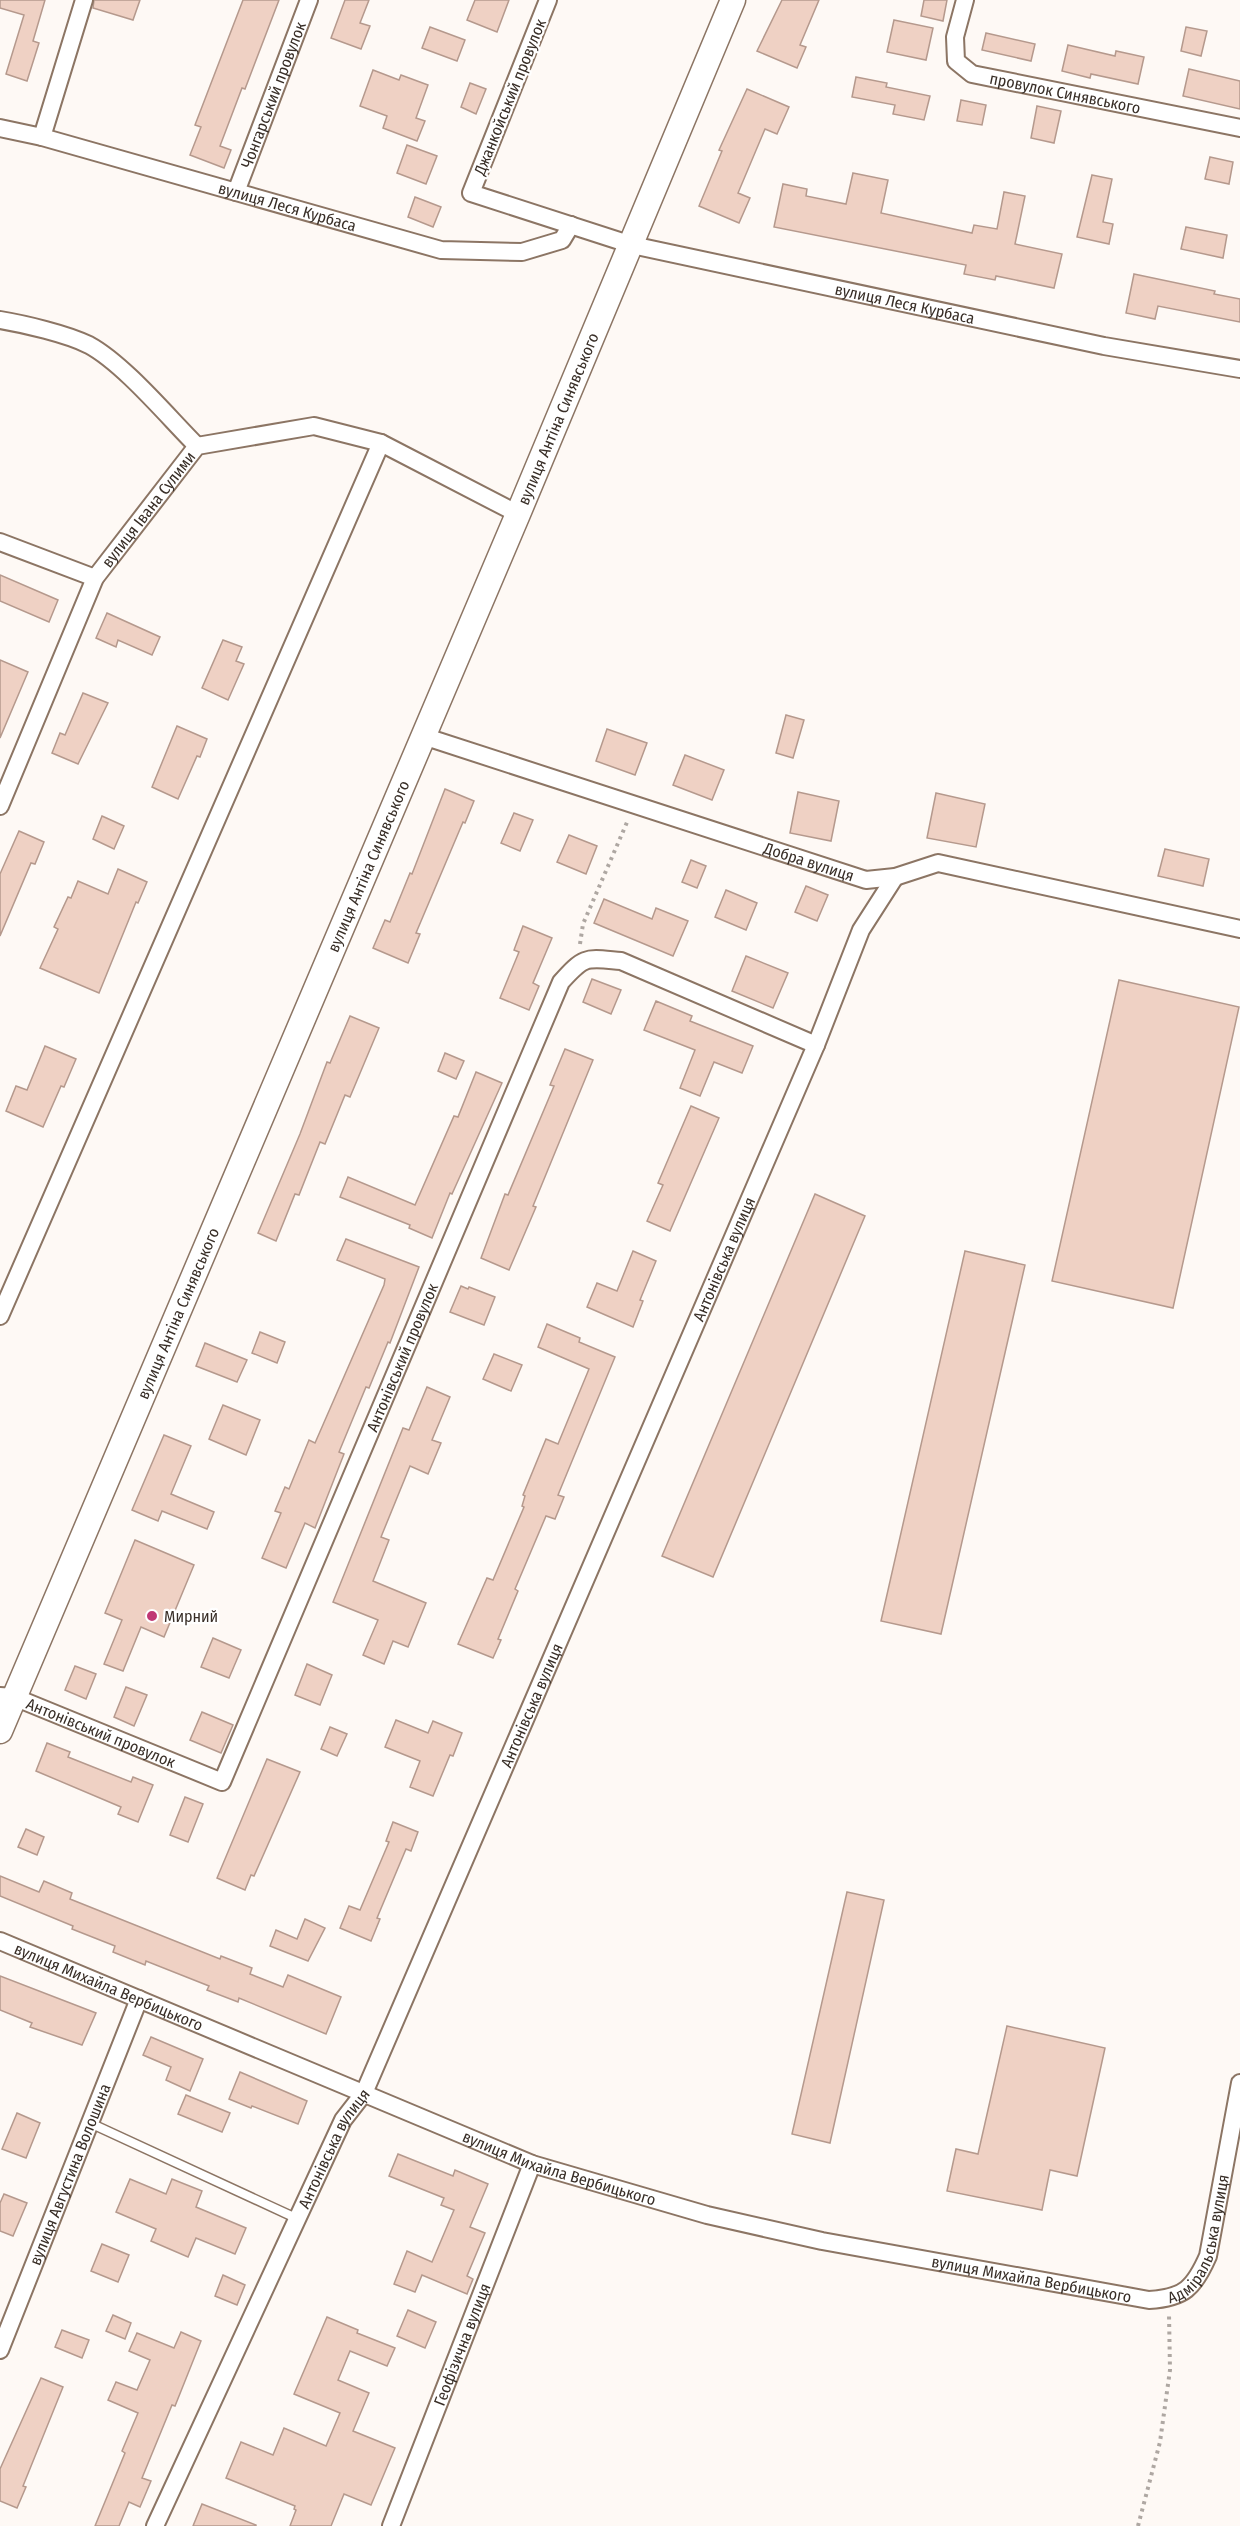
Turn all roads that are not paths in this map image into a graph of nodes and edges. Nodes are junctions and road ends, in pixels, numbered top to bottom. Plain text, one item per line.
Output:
1 (84, 0) edge
2 (309, 0) edge
3 (548, 0) edge
4 (733, 0) edge
5 (965, 0) edge
6 (0, 128) edge
7 (1240, 128) edge
8 (42, 137) junction
9 (237, 192) junction
10 (471, 194) joint
11 (571, 225) junction
12 (632, 244) junction
13 (0, 320) edge
14 (1240, 369) edge
15 (381, 443) junction
16 (197, 446) junction
17 (518, 514) junction
18 (0, 542) edge
19 (95, 578) junction
20 (423, 736) junction
21 (0, 806) edge
22 (895, 877) junction
23 (1240, 929) edge
24 (816, 1045) junction
25 (0, 1316) edge
26 (7, 1696) edge
27 (0, 1731) edge
28 (0, 1941) edge
29 (139, 1999) junction
30 (1240, 2084) edge
31 (364, 2093) junction
32 (90, 2123) junction
33 (532, 2164) junction
34 (298, 2218) junction
35 (1149, 2300) joint
36 (0, 2350) edge
37 (155, 2526) edge
38 (391, 2526) edge

1 - 8 street
2 - 9 street, Чонгарський провулок
3 - 10 street, Джанкойський провулок
4 - 12 street, вулиця Антіна Синявського
5 - 7 street, провулок Синявського
6 - 8 street, вулиця Леся Курбаса
8 - 9 street, вулиця Леся Курбаса
9 - 11 street, вулиця Леся Курбаса
10 - 11 street, вулиця Леся Курбаса
11 - 12 street, вулиця Леся Курбаса
12 - 14 street, вулиця Леся Курбаса
12 - 17 street, вулиця Антіна Синявського
13 - 16 street
15 - 16 street, вулиця Івана Сулими
15 - 17 street, вулиця Івана Сулими
15 - 25 street
16 - 19 street, вулиця Івана Сулими
17 - 20 street, вулиця Антіна Синявського
18 - 19 street, вулиця Івана Сулими
19 - 21 street, вулиця Івана Сулими
20 - 22 street, Добра вулиця
20 - 26 street, вулиця Антіна Синявського
22 - 23 street, Добра вулиця
22 - 24 street, Антонівська вулиця
24 - 26 street, Антонівський провулок
24 - 31 street, Антонівська вулиця
26 - 27 street, вулиця Антіна Синявського
28 - 29 street, вулиця Михайла Вербицького
29 - 31 street, вулиця Михайла Вербицького
29 - 32 street, вулиця Августина Волошина
30 - 35 street, Адміральська вулиця
31 - 33 street, вулиця Михайла Вербицького
31 - 34 street, Антонівська вулиця
32 - 34 lane
32 - 36 street, вулиця Августина Волошина
33 - 35 street, вулиця Михайла Вербицького
33 - 38 street, Геофізична вулиця
34 - 37 street, Антонівська вулиця

